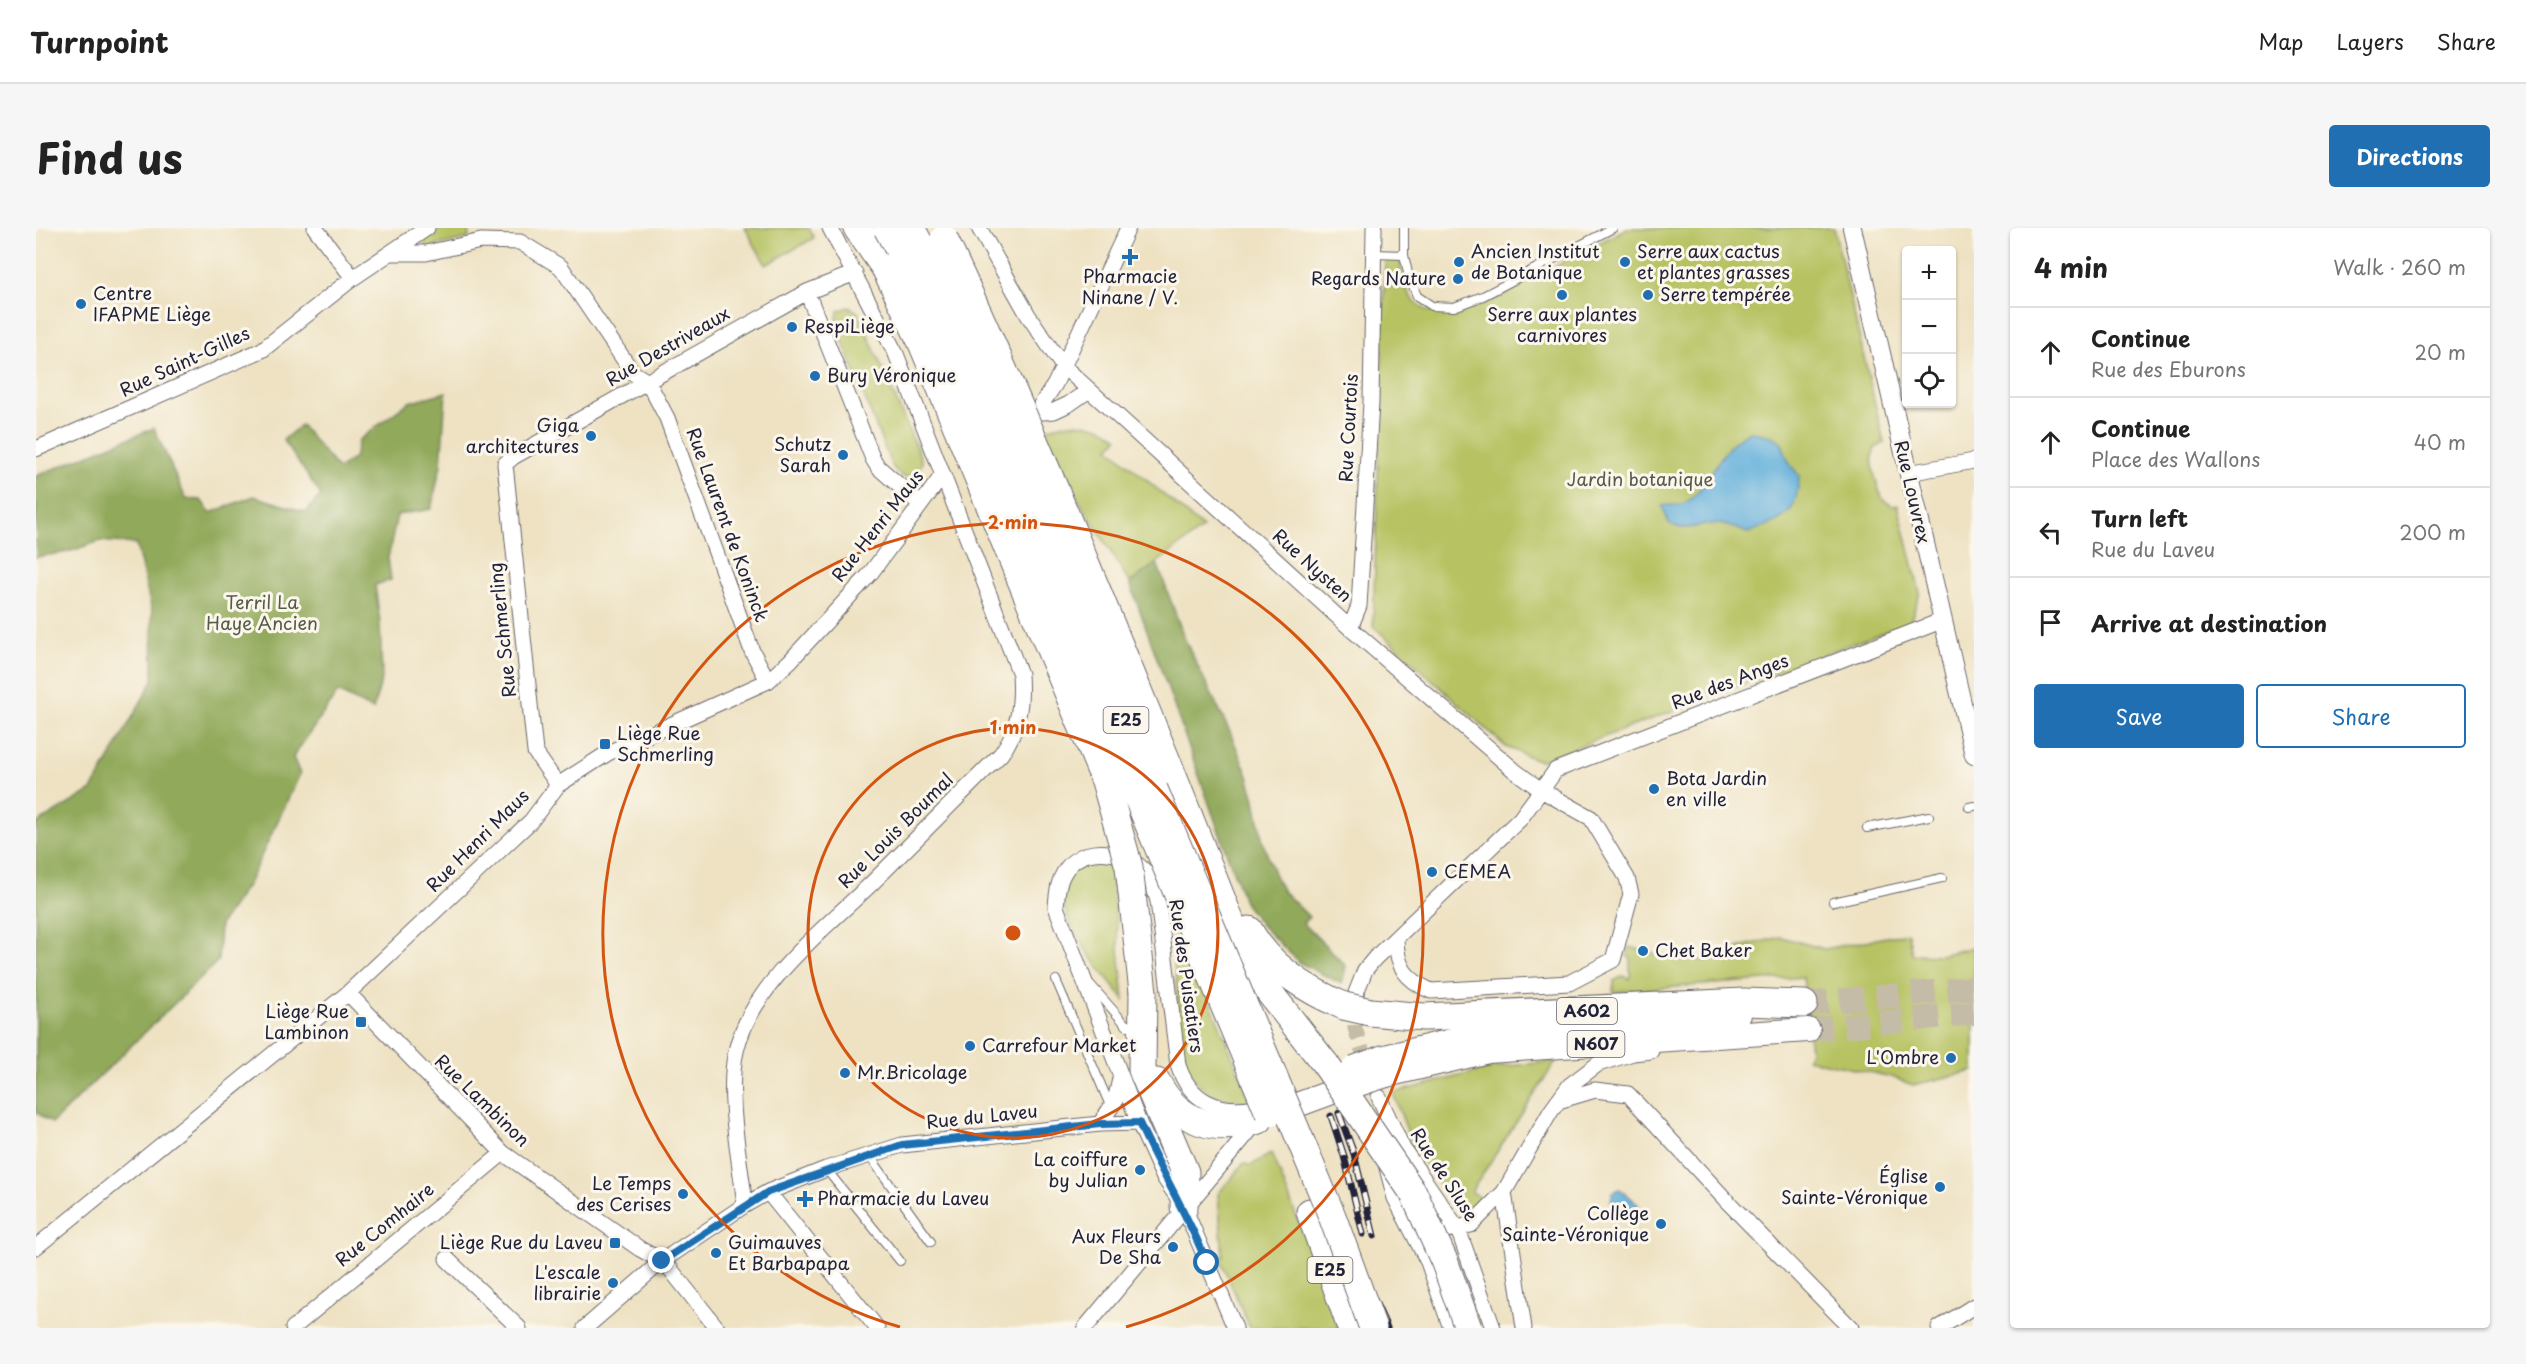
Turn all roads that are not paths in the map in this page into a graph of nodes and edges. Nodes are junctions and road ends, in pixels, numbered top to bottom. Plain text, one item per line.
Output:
1 (315, 228) edge
2 (427, 228) edge
3 (830, 228) edge
4 (857, 228) edge
5 (868, 228) edge
6 (887, 228) edge
7 (911, 228) edge
8 (979, 228) edge
9 (1128, 228) edge
10 (1374, 228) edge
11 (1404, 228) edge
12 (1612, 228) edge
13 (1852, 228) edge
14 (939, 232) edge
15 (479, 234) edge
16 (394, 253) junction
17 (1374, 254) junction
18 (1404, 255) junction
19 (885, 268) junction
20 (855, 273) junction
21 (353, 278) junction
22 (807, 292) junction
23 (1062, 365) junction
24 (648, 382) junction
25 (1089, 390) junction
26 (36, 450) edge
27 (955, 453) dead end
28 (1974, 461) edge
29 (505, 464) joint
30 (940, 469) junction
31 (1908, 472) junction
32 (919, 503) junction
33 (1941, 621) junction
34 (1350, 628) junction
35 (768, 681) junction
36 (1974, 755) edge
37 (558, 785) junction
38 (1541, 790) junction
39 (1929, 816) dead end
40 (1867, 828) dead end
41 (1199, 840) junction
42 (1942, 878) dead end
43 (1833, 902) dead end
44 (1396, 939) junction
45 (1081, 974) junction
46 (1056, 980) dead end
47 (348, 993) junction
48 (1143, 993) junction
49 (1357, 1004) junction
50 (1804, 1004) joint
51 (1127, 1026) dead end
52 (1808, 1030) tunnel mouth
53 (1780, 1032) junction
54 (1384, 1067) junction
55 (1342, 1078) junction
56 (1120, 1079) junction
57 (1294, 1098) dead end
58 (1558, 1101) junction
59 (1111, 1109) junction
60 (1256, 1113) junction
61 (1381, 1117) dead end
62 (1139, 1123) junction
63 (1100, 1124) junction
64 (503, 1153) junction
65 (869, 1155) junction
66 (1385, 1162) dead end
67 (826, 1169) junction
68 (768, 1192) junction
69 (1504, 1192) junction
70 (1395, 1198) junction
71 (745, 1205) junction
72 (1184, 1207) junction
73 (1415, 1216) dead end
74 (1453, 1229) junction
75 (931, 1242) dead end
76 (36, 1247) edge
77 (447, 1259) dead end
78 (662, 1261) junction
79 (900, 1261) dead end
80 (1974, 1306) edge
81 (300, 1326) edge
82 (519, 1328) edge
83 (585, 1328) edge
84 (717, 1328) edge
85 (877, 1328) edge
86 (1085, 1328) edge
87 (1235, 1328) edge
88 (1351, 1328) edge
89 (1373, 1328) edge
90 (1451, 1328) edge
91 (1468, 1328) edge
92 (1494, 1328) edge
93 (1524, 1328) edge
94 (1851, 1328) edge
95 (1939, 1328) edge

1 - 21 street
2 - 16 street, Rue Saint-Gilles
3 - 20 street, Rue Louis Boumal
4 - 19 highway
5 - 19 highway
6 - 88 highway, E25, bridge
7 - 89 highway, E25, bridge
8 - 23 street, Rue Nysten
9 - 23 street
10 - 17 street, Rue Courtois
11 - 18 lane
12 - 18 lane
13 - 31 street, Rue Louvrex
14 - 41 highway, A602, bridge
15 - 16 street
15 - 24 street
16 - 21 street, Rue Saint-Gilles
17 - 18 lane
17 - 34 street, Rue Courtois
19 - 48 highway, bridge
20 - 22 street, Rue Destriveaux
20 - 30 street, Rue Louis Boumal
21 - 26 street, Rue Saint-Gilles
22 - 24 street, Rue Destriveaux
22 - 32 street
23 - 25 street, Rue Nysten
23 - 25 street
24 - 29 street, Rue Destriveaux
24 - 35 street, Rue Laurent de Koninck
25 - 34 street, Rue Nysten
27 - 30 street, Rue Henri Maus
28 - 31 street
29 - 37 street, Rue Schmerling
30 - 32 street, Rue Henri Maus
30 - 71 street, Rue Louis Boumal
31 - 33 street, Rue Louvrex
32 - 35 street, Rue Henri Maus
33 - 36 street, Rue Louvrex
33 - 38 street, Rue des Anges
34 - 38 street, Rue Nysten
35 - 37 street, Rue Henri Maus
37 - 47 street, Rue Henri Maus
38 - 44 street
38 - 44 street, Rue Nysten
39 - 40 lane
41 - 49 highway, A602
41 - 55 highway, A602
42 - 43 lane
44 - 49 street
45 - 51 lane
45 - 56 street, Rue des Puisatiers
45 - 60 street, Rue des Puisatiers
46 - 59 lane
47 - 64 street, Rue Lambinon
47 - 76 street, Rue Henri Maus
48 - 60 highway
48 - 72 highway
49 - 50 highway, A602
50 - 54 highway, N607
52 - 53 highway, N607
53 - 54 highway, N607
53 - 58 street
54 - 55 highway, N607, bridge
55 - 57 highway, N607
55 - 91 highway, A602, bridge
56 - 59 street
56 - 62 street, Rue des Puisatiers
58 - 69 street
58 - 94 street
59 - 63 street
60 - 72 street
61 - 74 street, Rue de Sluse
62 - 63 street, Rue du Laveu
62 - 72 street, Rue des Puisatiers
63 - 65 street, Rue du Laveu
64 - 78 street, Rue Lambinon
64 - 81 street, Rue Comhaire
65 - 67 street, Rue du Laveu
65 - 75 lane
66 - 70 street
67 - 68 street, Rue du Laveu
67 - 79 lane
68 - 71 street, Rue du Laveu
68 - 85 street
69 - 74 street
69 - 93 street
70 - 73 street
70 - 90 street
71 - 78 street, Rue du Laveu
72 - 86 street
72 - 87 street, Rue des Puisatiers
74 - 92 street, Rue de Sluse
77 - 82 street
78 - 83 street, Rue du Laveu
78 - 84 street
80 - 95 street

